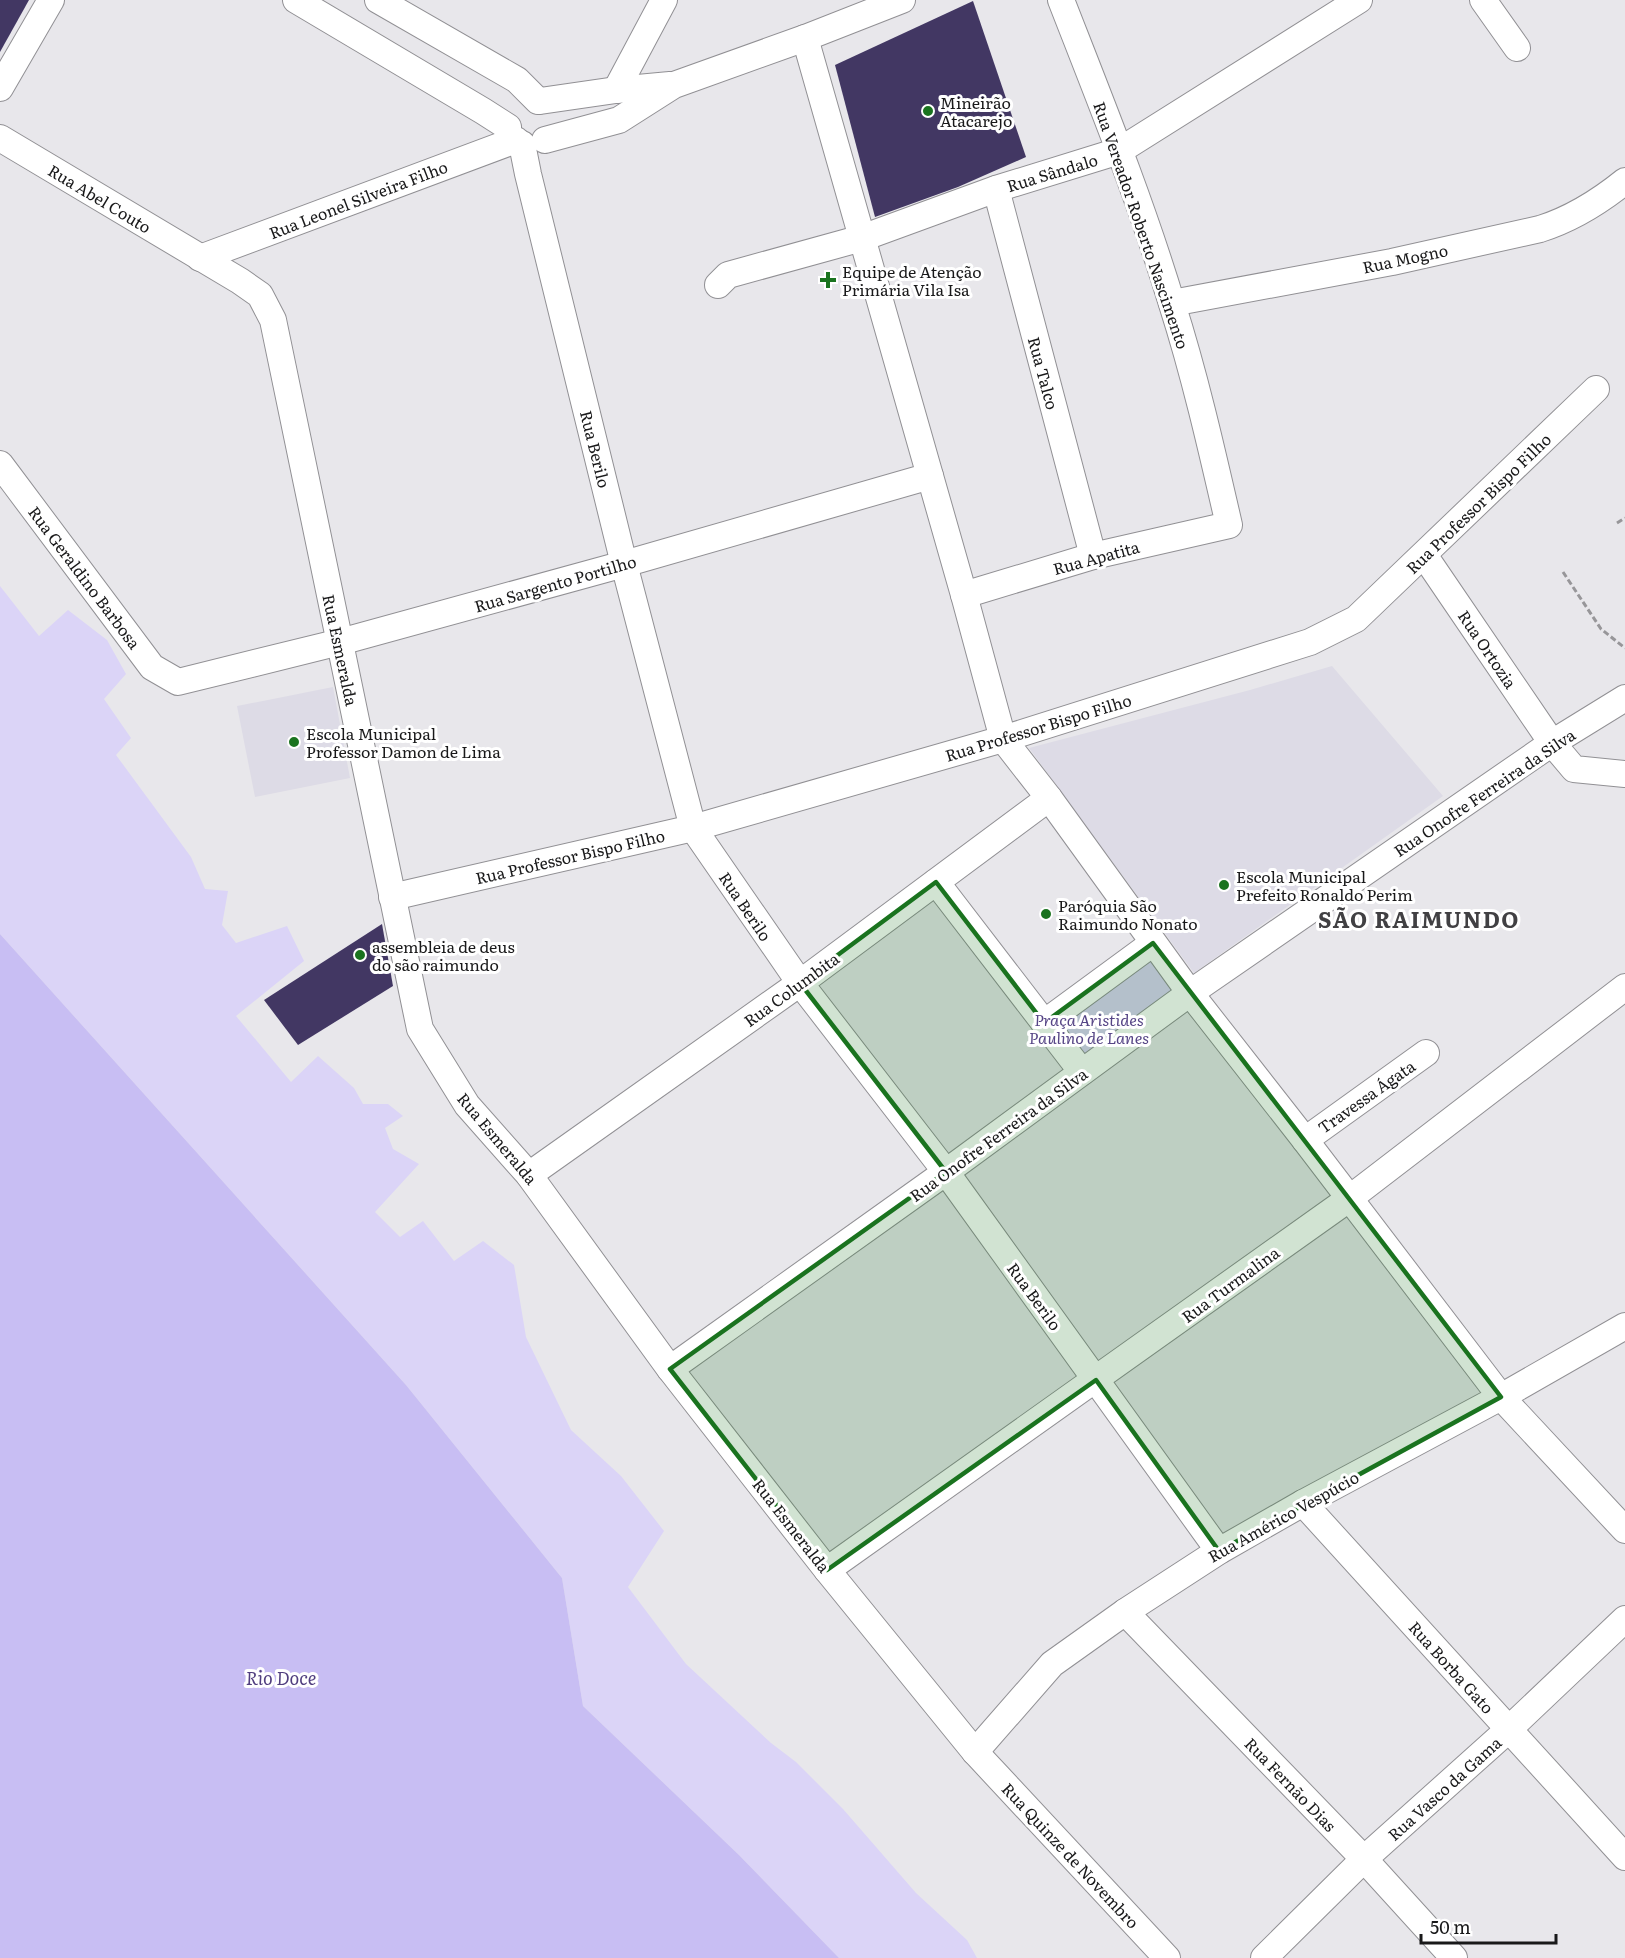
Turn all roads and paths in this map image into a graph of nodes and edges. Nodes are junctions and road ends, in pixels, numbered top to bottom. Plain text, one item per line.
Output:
1 (51, 0) edge
2 (296, 0) edge
3 (378, 0) edge
4 (664, 0) edge
5 (902, 0) edge
6 (1061, 0) edge
7 (1359, 0) edge
8 (1483, 0) edge
9 (331, 9) edge
10 (806, 38) junction
11 (1517, 48) dead end
12 (674, 85) junction
13 (0, 88) edge
14 (616, 90) junction
15 (539, 101) junction
16 (0, 138) edge
17 (523, 138) junction
18 (1119, 151) junction
19 (1625, 181) edge
20 (996, 189) junction
21 (862, 238) junction
22 (200, 258) junction
23 (718, 285) dead end
24 (1172, 303) junction
25 (1596, 389) dead end
26 (0, 464) edge
27 (930, 476) junction
28 (1625, 518) edge
29 (1617, 523) dead end
30 (1229, 525) joint
31 (1424, 555) junction
32 (1093, 556) junction
33 (624, 564) junction
34 (1563, 572) dead end
35 (964, 595) junction
36 (340, 642) junction
37 (1625, 648) edge
38 (178, 682) joint
39 (1625, 698) edge
40 (1003, 739) junction
41 (1552, 743) junction
42 (1625, 774) edge
43 (1049, 798) junction
44 (693, 828) junction
45 (936, 882) junction
46 (392, 897) junction
47 (1153, 943) junction
48 (800, 983) junction
49 (1625, 987) edge
50 (1190, 993) junction
51 (1044, 1023) junction
52 (1426, 1053) dead end
53 (1082, 1072) junction
54 (1305, 1140) junction
55 (946, 1172) junction
56 (530, 1175) junction
57 (1350, 1198) junction
58 (1625, 1326) edge
59 (670, 1369) junction
60 (1096, 1380) junction
61 (1501, 1397) junction
62 (1303, 1503) junction
63 (1625, 1530) edge
64 (1219, 1551) junction
65 (827, 1570) junction
66 (1125, 1612) junction
67 (1625, 1620) edge
68 (1508, 1730) junction
69 (975, 1752) junction
70 (1625, 1857) edge
71 (1364, 1860) junction
72 (1167, 1958) edge
73 (1264, 1958) edge
74 (1454, 1958) edge

1 - 13 street
2 - 9 street
3 - 15 street
4 - 14 street
5 - 10 street
6 - 18 street, Rua Vereador Roberto Nascimento
7 - 18 street, Rua Sândalo
8 - 11 street
9 - 17 street
10 - 12 street
10 - 21 street
12 - 14 street
12 - 17 street, Rua Leonel Silveira Filho
14 - 15 street
15 - 17 street
15 - 17 street
16 - 22 street, Rua Abel Couto
17 - 22 street, Rua Leonel Silveira Filho
17 - 33 street, Rua Berilo
18 - 20 street, Rua Sândalo
18 - 24 street, Rua Vereador Roberto Nascimento
19 - 24 street, Rua Mogno
20 - 21 street, Rua Sândalo
20 - 32 street, Rua Talco
21 - 23 street, Rua Sândalo
21 - 27 street
22 - 36 street, Rua Esmeralda
24 - 30 street, Rua Vereador Roberto Nascimento
25 - 31 street, Rua Professor Bispo Filho
26 - 38 street, Rua Geraldino Barbosa
27 - 33 street, Rua Sargento Portilho
27 - 35 street
28 - 29 path
30 - 32 street, Rua Apatita
31 - 40 street, Rua Professor Bispo Filho
31 - 41 street, Rua Ortozia
32 - 35 street, Rua Apatita
33 - 36 street, Rua Sargento Portilho
33 - 44 street, Rua Berilo
34 - 37 path
35 - 40 street
36 - 38 street, Rua Sargento Portilho
36 - 46 street, Rua Esmeralda
39 - 41 street, Rua Onofre Ferreira da Silva
40 - 43 street
40 - 44 street, Rua Professor Bispo Filho
41 - 42 street, Rua Ortozia
41 - 50 street, Rua Onofre Ferreira da Silva
43 - 45 street, Rua Columbita
43 - 47 street
44 - 46 street, Rua Professor Bispo Filho
44 - 48 street, Rua Berilo
45 - 48 street, Rua Columbita
45 - 51 street
46 - 56 street, Rua Esmeralda
47 - 50 street
47 - 51 street
48 - 55 street, Rua Berilo
48 - 56 street, Rua Columbita
49 - 57 street, Rua Turmalina
50 - 53 street, Rua Onofre Ferreira da Silva
50 - 54 street
51 - 53 street
52 - 54 street, Travessa Ágata
53 - 55 street, Rua Onofre Ferreira da Silva
54 - 57 street
55 - 59 street, Rua Onofre Ferreira da Silva
55 - 60 street, Rua Berilo
56 - 59 street, Rua Esmeralda
57 - 60 street, Rua Turmalina
57 - 61 street
58 - 61 street, Rua Américo Vespúcio
59 - 65 street, Rua Esmeralda
60 - 64 street, Rua Berilo
60 - 65 street, Rua Turmalina
61 - 62 street, Rua Américo Vespúcio
61 - 63 street
62 - 64 street, Rua Américo Vespúcio
62 - 68 street, Rua Borba Gato
64 - 66 street, Rua Américo Vespúcio
65 - 69 street, Rua Esmeralda
66 - 69 street, Rua Américo Vespúcio
66 - 71 street, Rua Fernão Dias
67 - 68 street, Rua Vasco da Gama
68 - 70 street, Rua Borba Gato
68 - 71 street, Rua Vasco da Gama
69 - 72 street, Rua Quinze de Novembro
71 - 73 street, Rua Vasco da Gama
71 - 74 street, Rua Fernão Dias

